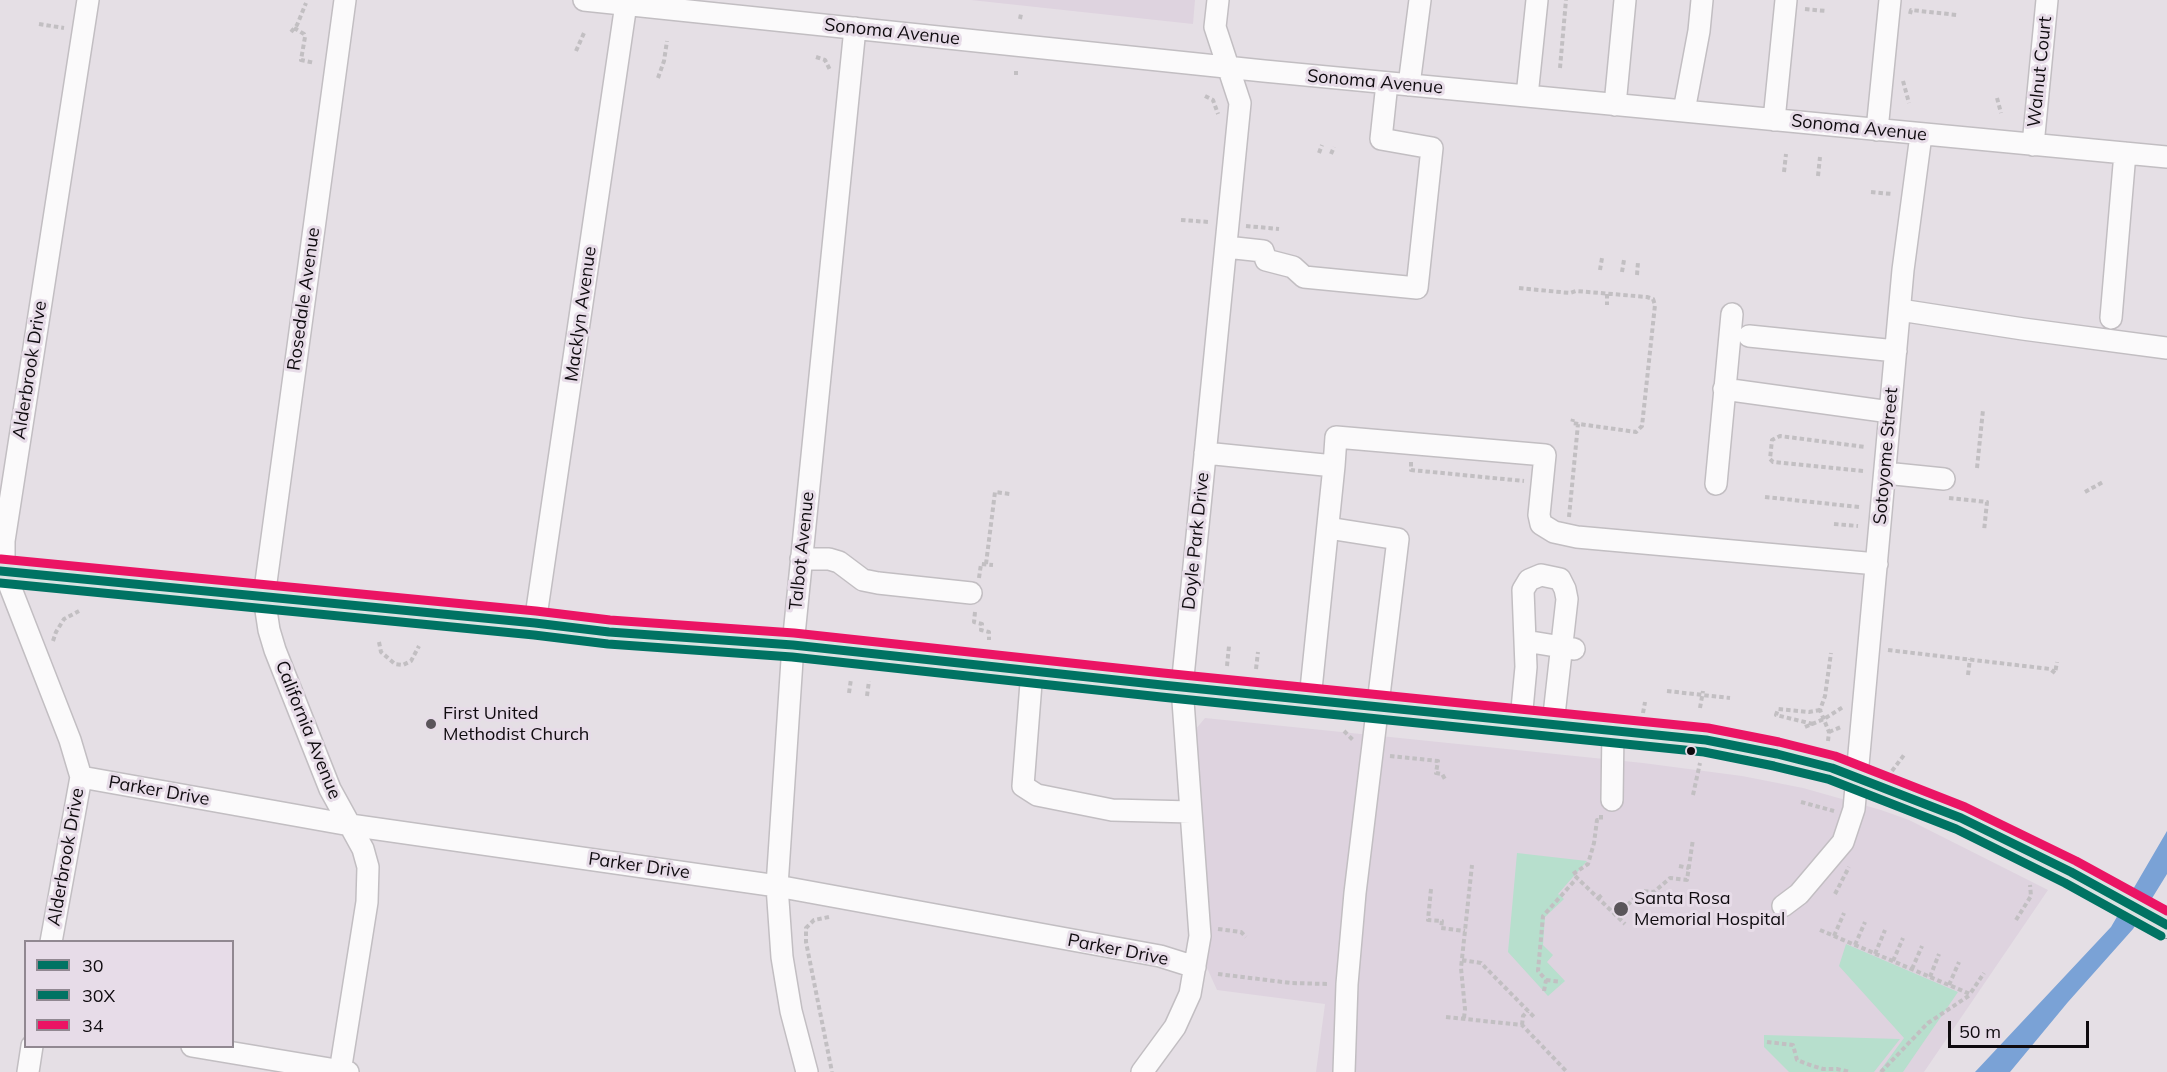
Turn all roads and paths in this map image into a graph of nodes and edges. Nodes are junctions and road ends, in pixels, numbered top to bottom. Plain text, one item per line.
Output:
1 (88, 0) edge
2 (345, 0) edge
3 (584, 0) edge
4 (1218, 0) edge
5 (1419, 0) edge
6 (1537, 0) edge
7 (1566, 0) edge
8 (1625, 0) edge
9 (1702, 0) edge
10 (1786, 0) edge
11 (1890, 0) edge
12 (2047, 0) edge
13 (306, 3) dead end
14 (626, 4) junction
15 (695, 6) edge
16 (1957, 15) dead end
17 (1910, 21) dead end
18 (39, 24) dead end
19 (65, 28) dead end
20 (294, 28) junction
21 (855, 28) junction
22 (291, 32) dead end
23 (584, 33) dead end
24 (667, 41) dead end
25 (576, 51) dead end
26 (816, 57) dead end
27 (315, 63) dead end
28 (1229, 68) junction
29 (1560, 68) dead end
30 (1904, 72) dead end
31 (830, 73) dead end
32 (658, 78) dead end
33 (1387, 83) junction
34 (1408, 85) junction
35 (1205, 96) dead end
36 (1527, 96) junction
37 (1998, 98) dead end
38 (1908, 103) dead end
39 (1615, 105) junction
40 (1684, 111) junction
41 (2001, 113) dead end
42 (1219, 119) dead end
43 (1774, 120) junction
44 (1877, 130) junction
45 (1921, 135) junction
46 (1322, 145) dead end
47 (2033, 145) junction
48 (1334, 147) dead end
49 (1319, 153) dead end
50 (2125, 153) junction
51 (1331, 154) dead end
52 (1786, 154) dead end
53 (1820, 157) dead end
54 (2167, 157) edge
55 (1784, 172) dead end
56 (1818, 176) dead end
57 (1871, 192) dead end
58 (1892, 194) dead end
59 (1180, 220) dead end
60 (1210, 222) dead end
61 (1245, 226) dead end
62 (1279, 229) dead end
63 (1226, 247) junction
64 (1602, 258) dead end
65 (1624, 260) dead end
66 (1638, 262) dead end
67 (1600, 270) dead end
68 (1622, 272) dead end
69 (1637, 275) dead end
70 (1519, 288) dead end
71 (1607, 294) junction
72 (1607, 304) dead end
73 (1900, 310) junction
74 (1732, 315) dead end
75 (2110, 318) dead end
76 (1749, 336) dead end
77 (2167, 348) edge
78 (1896, 351) junction
79 (1724, 389) junction
80 (1983, 410) dead end
81 (1890, 412) junction
82 (1573, 419) dead end
83 (1578, 424) junction
84 (1865, 447) dead end
85 (1205, 453) junction
86 (1412, 456) dead end
87 (1334, 466) junction
88 (1977, 468) dead end
89 (1863, 471) dead end
90 (1885, 473) junction
91 (1530, 482) dead end
92 (2103, 482) dead end
93 (1716, 484) dead end
94 (1945, 489) joint
95 (2085, 492) dead end
96 (1010, 494) dead end
97 (1765, 497) dead end
98 (1859, 507) dead end
99 (1569, 523) dead end
100 (1834, 524) dead end
101 (1858, 526) dead end
102 (1328, 528) junction
103 (1984, 531) dead end
104 (801, 559) junction
105 (986, 564) dead end
106 (1877, 564) junction
107 (2, 571) edge
108 (971, 593) dead end
109 (264, 597) junction
110 (79, 611) dead end
111 (535, 623) junction
112 (1525, 641) junction
113 (52, 642) dead end
114 (379, 642) dead end
115 (793, 645) junction
116 (419, 646) dead end
117 (1229, 646) dead end
118 (1568, 648) junction
119 (1888, 650) dead end
120 (1258, 652) dead end
121 (1831, 653) dead end
122 (1970, 659) junction
123 (2057, 662) dead end
124 (1227, 666) dead end
125 (1257, 669) dead end
126 (1032, 670) junction
127 (1968, 675) dead end
128 (851, 679) dead end
129 (869, 681) dead end
130 (1182, 687) junction
131 (1667, 691) dead end
132 (849, 693) dead end
133 (1703, 693) junction
134 (867, 696) dead end
135 (1730, 698) dead end
136 (1310, 699) junction
137 (1645, 702) dead end
138 (1377, 706) junction
139 (1843, 707) dead end
140 (1700, 708) dead end
141 (1820, 710) junction
142 (1643, 713) dead end
143 (1824, 719) junction
144 (1521, 720) junction
145 (1553, 723) junction
146 (1812, 724) junction
147 (1805, 727) dead end
148 (1841, 728) dead end
149 (1613, 730) junction
150 (1344, 731) dead end
151 (1829, 732) junction
152 (1828, 741) dead end
153 (1391, 745) dead end
154 (1359, 746) dead end
155 (1904, 755) dead end
156 (1700, 763) dead end
157 (1892, 771) dead end
158 (81, 777) junction
159 (1857, 777) junction
160 (1446, 781) dead end
161 (1693, 795) dead end
162 (1801, 802) dead end
163 (1607, 804) joint
164 (1839, 807) dead end
165 (1191, 812) junction
166 (350, 825) junction
167 (1693, 839) dead end
168 (1851, 863) dead end
169 (1472, 865) dead end
170 (1679, 866) dead end
171 (1689, 868) junction
172 (1577, 878) junction
173 (2030, 885) dead end
174 (777, 886) junction
175 (1431, 889) dead end
176 (1603, 894) dead end
177 (1835, 894) dead end
178 (1598, 898) junction
179 (1783, 906) dead end
180 (1844, 913) dead end
181 (1617, 916) junction
182 (840, 918) dead end
183 (2016, 920) dead end
184 (1865, 922) dead end
185 (1625, 924) dead end
186 (2167, 925) edge
187 (1218, 929) dead end
188 (1820, 930) dead end
189 (1885, 930) dead end
190 (1465, 931) junction
191 (1834, 936) junction
192 (1245, 938) dead end
193 (1903, 938) dead end
194 (51, 940) edge
195 (1855, 945) junction
196 (1922, 946) dead end
197 (1875, 954) junction
198 (1939, 954) dead end
199 (1462, 960) junction
200 (1893, 961) junction
201 (1959, 962) dead end
202 (1195, 967) junction
203 (1912, 969) junction
204 (1984, 973) dead end
205 (1218, 974) dead end
206 (1930, 977) junction
207 (1546, 980) junction
208 (1561, 982) dead end
209 (1332, 984) dead end
210 (1949, 985) junction
211 (1544, 991) dead end
212 (1970, 994) junction
213 (1528, 1011) junction
214 (1446, 1017) dead end
215 (1464, 1018) junction
216 (1535, 1018) dead end
217 (1522, 1025) junction
218 (1767, 1042) dead end
219 (32, 1048) edge
220 (198, 1048) edge
221 (28, 1072) edge
222 (342, 1072) edge
223 (807, 1072) edge
224 (832, 1072) edge
225 (1142, 1072) edge
226 (1344, 1072) edge
227 (1567, 1072) edge
228 (1850, 1072) edge
229 (1881, 1072) edge

1 - 107 street, Alderbrook Drive
2 - 109 street, Rosedale Avenue
3 - 14 street, Sonoma Avenue
4 - 28 street, Doyle Park Drive
5 - 34 street
6 - 36 street
7 - 29 path
8 - 39 street
9 - 40 street
10 - 43 street
11 - 44 street
12 - 47 street, Walnut Court
13 - 20 path
14 - 15 street, Sonoma Avenue
14 - 111 street, Macklyn Avenue
15 - 21 street, Sonoma Avenue
16 - 17 path
18 - 19 path
20 - 22 path
20 - 27 path
21 - 28 street, Sonoma Avenue
21 - 104 street, Talbot Avenue
23 - 25 path
24 - 32 path
26 - 31 path
28 - 33 street, Sonoma Avenue
28 - 63 street, Doyle Park Drive
30 - 38 path
33 - 34 street, Sonoma Avenue
33 - 63 street
34 - 36 street, Sonoma Avenue
35 - 42 path
36 - 39 street, Sonoma Avenue
37 - 41 path
39 - 40 street, Sonoma Avenue
40 - 43 street, Sonoma Avenue
43 - 44 street, Sonoma Avenue
44 - 45 street, Sonoma Avenue
45 - 47 street, Sonoma Avenue
45 - 73 street, Sotoyome Street
46 - 49 path
47 - 50 street, Sonoma Avenue
48 - 51 path
50 - 54 street, Sonoma Avenue
50 - 75 street
52 - 55 path
53 - 56 path
57 - 58 path
59 - 60 path
61 - 62 path
63 - 85 street, Doyle Park Drive
64 - 67 path
65 - 68 path
66 - 69 path
70 - 71 path
71 - 72 path
71 - 83 path
73 - 77 street
73 - 78 street, Sotoyome Street
74 - 79 street
76 - 78 street
78 - 81 street, Sotoyome Street
79 - 81 street
79 - 93 street
80 - 88 path
81 - 90 street, Sotoyome Street
82 - 83 path
83 - 99 path
84 - 89 path
85 - 87 street
85 - 130 street, Doyle Park Drive
86 - 91 path
87 - 102 street
87 - 106 street
90 - 94 street
90 - 106 street, Sotoyome Street
92 - 95 path
94 - 103 path
96 - 105 path
97 - 98 path
100 - 101 path
102 - 136 street
102 - 138 street
104 - 108 street
104 - 115 street, Talbot Avenue
106 - 159 street, Sotoyome Street
107 - 109 main road
107 - 158 street, Alderbrook Drive
109 - 111 main road
109 - 166 street, California Avenue
110 - 113 path
111 - 115 main road
112 - 118 street
112 - 118 street
112 - 144 street
114 - 116 path
115 - 126 main road
115 - 174 street, Talbot Avenue
117 - 124 path
118 - 145 street
119 - 122 path
120 - 125 path
121 - 141 path
122 - 123 path
122 - 127 path
126 - 130 main road
126 - 165 street
128 - 132 path
129 - 134 path
130 - 136 main road
130 - 165 street, Doyle Park Drive
131 - 133 path
133 - 135 path
133 - 140 path
136 - 138 main road
137 - 142 path
138 - 144 main road
138 - 226 street
139 - 143 path
141 - 143 path
141 - 146 path
143 - 146 path
143 - 151 path
144 - 145 main road
145 - 149 main road
146 - 147 path
148 - 151 path
149 - 159 main road
149 - 163 street
150 - 154 path
151 - 152 path
153 - 160 path
155 - 157 path
156 - 161 path
158 - 166 street, Parker Drive
158 - 194 street, Alderbrook Drive
159 - 179 street, Sotoyome Street
159 - 186 main road
162 - 164 path
163 - 172 path
165 - 202 street, Doyle Park Drive
166 - 174 street, Parker Drive
166 - 222 street, California Avenue
167 - 171 path
168 - 177 path
169 - 190 path
170 - 171 path
171 - 181 path
172 - 178 path
172 - 207 path
173 - 183 path
174 - 202 street, Parker Drive
174 - 223 street, Talbot Avenue
175 - 190 path
176 - 178 path
178 - 181 path
180 - 191 path
181 - 185 path
182 - 224 path
184 - 195 path
187 - 192 path
188 - 191 path
189 - 197 path
190 - 199 path
191 - 195 path
193 - 200 path
195 - 197 path
196 - 203 path
197 - 200 path
198 - 206 path
199 - 213 path
199 - 215 path
200 - 203 path
201 - 210 path
202 - 225 street, Doyle Park Drive
203 - 206 path
204 - 212 path
205 - 209 path
206 - 210 path
207 - 208 path
207 - 211 path
210 - 212 path
212 - 229 path
213 - 216 path
213 - 217 path
214 - 215 path
215 - 217 path
217 - 227 path
218 - 228 path
219 - 221 street
220 - 222 street

